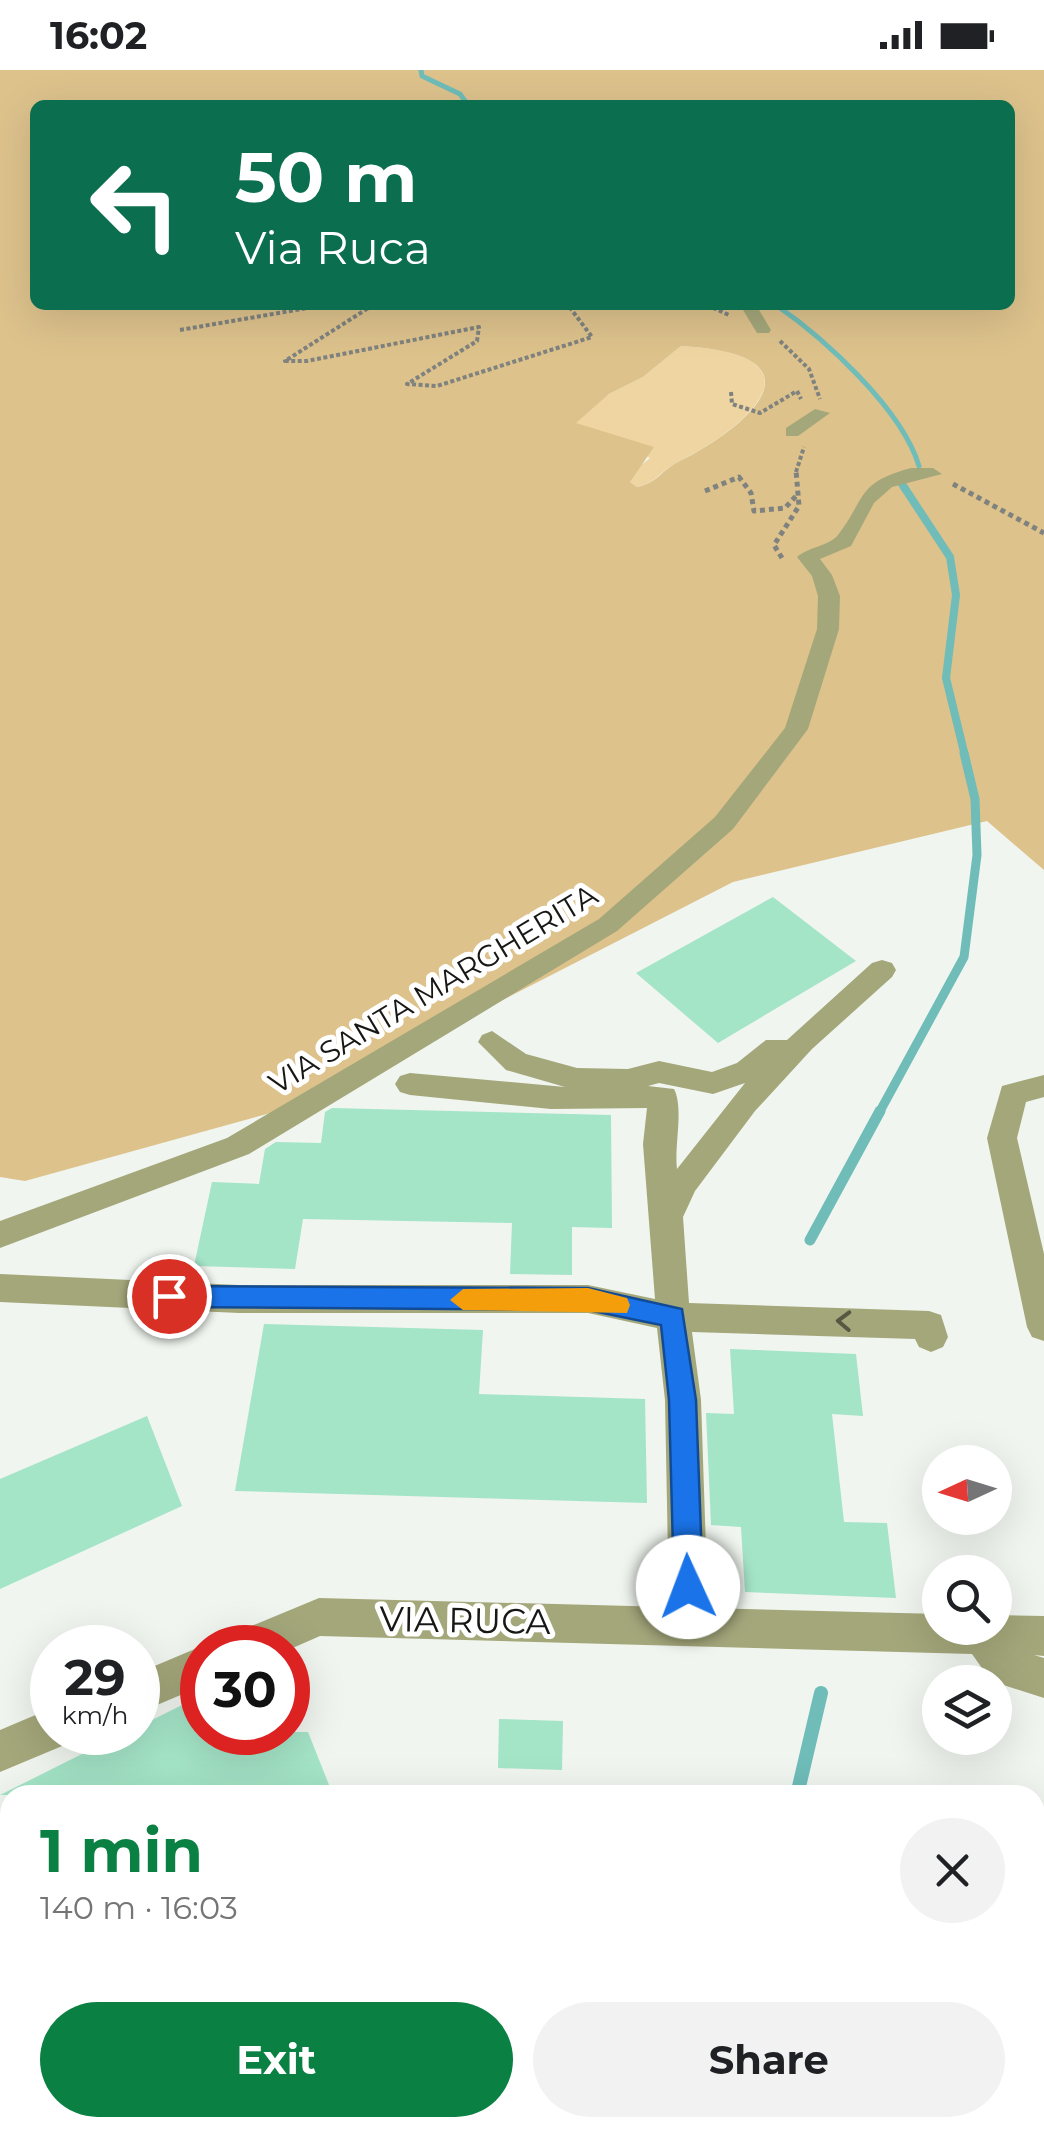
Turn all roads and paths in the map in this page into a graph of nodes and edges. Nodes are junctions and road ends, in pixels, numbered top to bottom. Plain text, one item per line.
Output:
1 (296, 310) edge
2 (365, 310) edge
3 (572, 310) edge
4 (751, 310) edge
5 (180, 330) dead end
6 (763, 330) dead end
7 (732, 392) dead end
8 (820, 404) joint
9 (792, 432) dead end
10 (934, 474) joint
11 (705, 491) dead end
12 (798, 494) dead end
13 (1044, 533) edge
14 (882, 970) dead end
15 (830, 1019) junction
16 (492, 1042) dead end
17 (410, 1084) dead end
18 (1044, 1086) edge
19 (667, 1217) junction
20 (0, 1235) edge
21 (0, 1288) edge
22 (673, 1317) junction
23 (1044, 1327) edge
24 (931, 1337) dead end
25 (689, 1624) junction
26 (300, 1625) edge
27 (922, 1630) edge
28 (1012, 1634) edge
29 (1044, 1636) edge
30 (989, 1645) edge
31 (1044, 1678) edge
32 (30, 1738) edge
33 (0, 1751) edge

1 - 5 path
2 - 3 path
4 - 6 street
7 - 8 path
8 - 9 street
10 - 13 path
10 - 20 street, VIA SANTA MARGHERITA
11 - 12 path
14 - 15 street
15 - 16 street
15 - 19 street
17 - 19 street
18 - 23 street
19 - 22 street
21 - 22 street
24 -> 22 street
22 - 25 street
25 - 26 street, VIA RUCA
25 - 27 street, VIA RUCA
28 - 29 street, VIA RUCA
30 - 31 street
32 - 33 street

